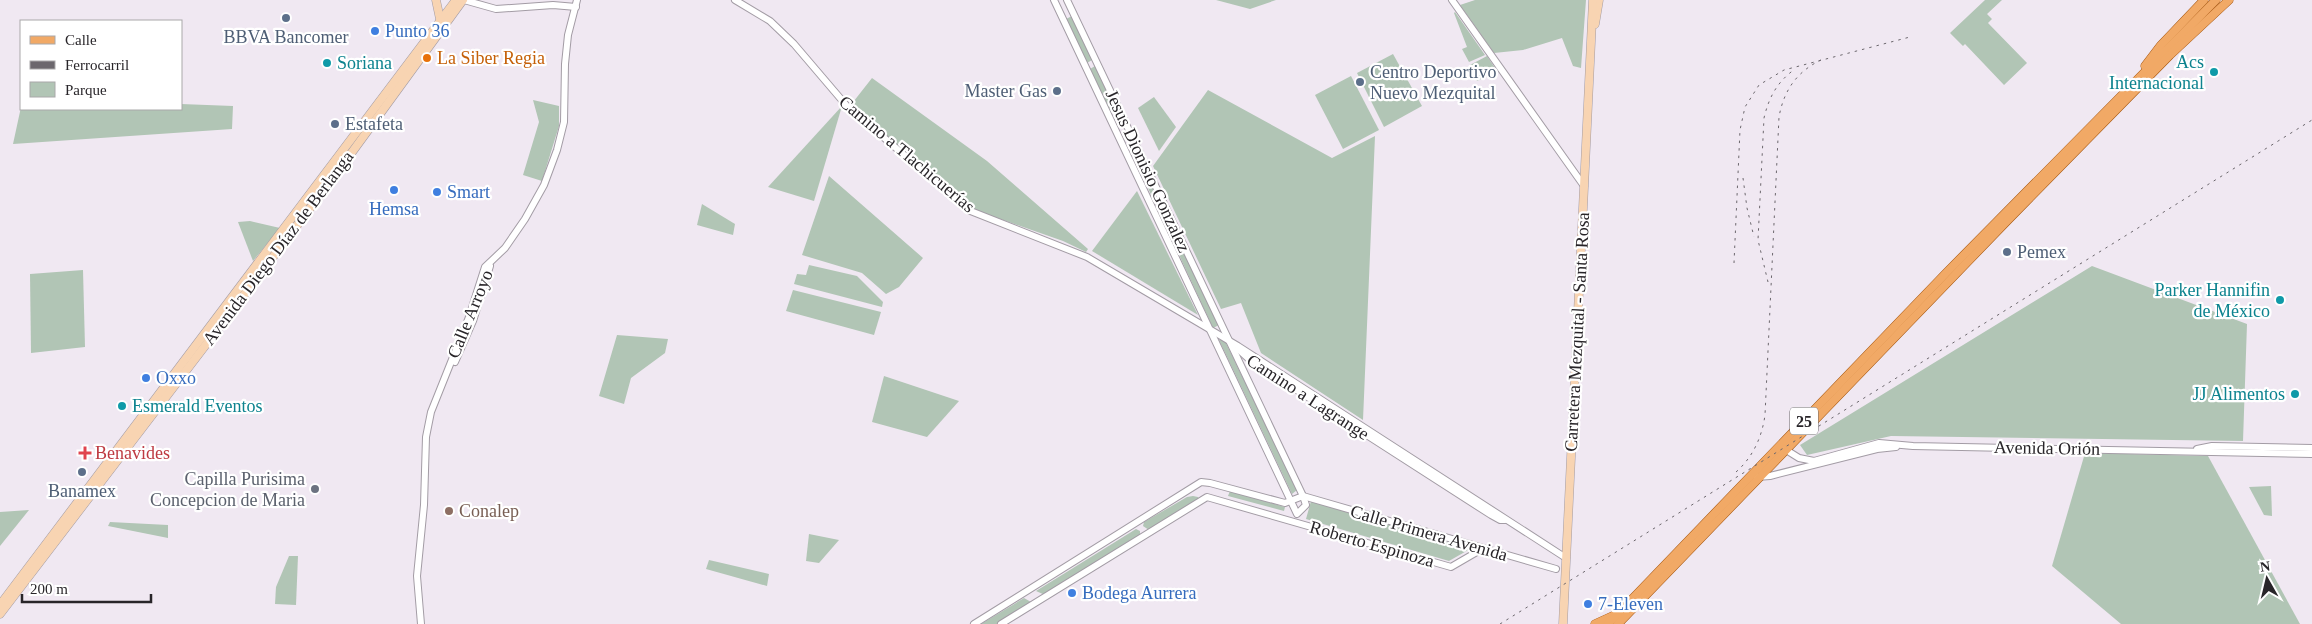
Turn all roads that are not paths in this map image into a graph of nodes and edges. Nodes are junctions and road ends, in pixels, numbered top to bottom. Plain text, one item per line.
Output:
1 (436, 0) edge
2 (456, 0) edge
3 (464, 0) edge
4 (735, 0) edge
5 (1054, 0) edge
6 (1067, 0) edge
7 (1452, 0) edge
8 (1593, 0) edge
9 (1600, 0) edge
10 (2204, 0) edge
11 (2229, 0) edge
12 (2236, 0) edge
13 (576, 4) edge
14 (2218, 4) edge
15 (440, 19) junction
16 (1590, 40) junction
17 (2136, 80) junction
18 (1584, 186) junction
19 (2004, 219) junction
20 (1210, 330) junction
21 (1233, 343) junction
22 (1783, 448) junction
23 (2312, 448) edge
24 (2191, 451) junction
25 (2312, 454) edge
26 (1814, 463) junction
27 (1756, 476) junction
28 (1303, 496) junction
29 (1291, 501) junction
30 (1297, 514) junction
31 (1294, 521) junction
32 (1482, 549) junction
33 (1566, 558) junction
34 (1556, 569) dead end
35 (0, 605) edge
36 (1621, 612) junction
37 (0, 614) edge
38 (421, 624) edge
39 (974, 624) edge
40 (1001, 624) edge
41 (1563, 624) edge
42 (1595, 624) edge
43 (1608, 624) edge
44 (1618, 624) edge

1 - 15 main road
2 - 15 main road, Avenida Diego Díaz de Berlanga
3 - 13 street
3 - 37 main road, Avenida Diego Díaz de Berlanga
4 - 20 street, Camino a Tlachicuerías
5 - 20 street, Jesus Dionisio Gonzalez
6 - 21 street, Jesus Dionisio Gonzalez
7 - 18 street
8 - 16 main road, Carretera Mezquital - Santa Rosa
9 - 16 main road, Carretera Mezquital - Santa Rosa
10 - 17 main road
11 - 14 main road, 25
12 - 14 main road
13 - 38 street, Calle Arroyo
14 - 17 main road, 25
14 - 19 main road, 25
15 - 35 main road, Avenida Diego Díaz de Berlanga
16 - 18 main road, Carretera Mezquital - Santa Rosa
17 - 19 main road, 25
18 - 33 main road, Carretera Mezquital - Santa Rosa
19 - 22 main road, 25
20 - 21 street, Camino a Tlachicuerías
20 - 29 street, Jesus Dionisio Gonzalez
21 - 28 street, Jesus Dionisio Gonzalez
21 - 33 street, Camino a Lagrange
22 - 26 street
22 - 27 main road, 25
23 - 24 street, Avenida Orión
24 - 25 street, Avenida Orión
24 - 26 street, Avenida Orión
26 - 27 street, Avenida Orión
27 - 36 main road, 25
27 - 44 main road, 25
28 - 29 street
28 - 30 street
28 - 32 street, Calle Primera Avenida
29 - 30 street, Jesus Dionisio Gonzalez
29 - 39 street
30 - 31 street
31 - 32 street, Roberto Espinoza
31 - 40 street, Roberto Espinoza
32 - 34 street, Calle Primera Avenida
33 - 41 main road, Carretera Mezquital - Santa Rosa
36 - 42 main road
36 - 43 main road, 25

